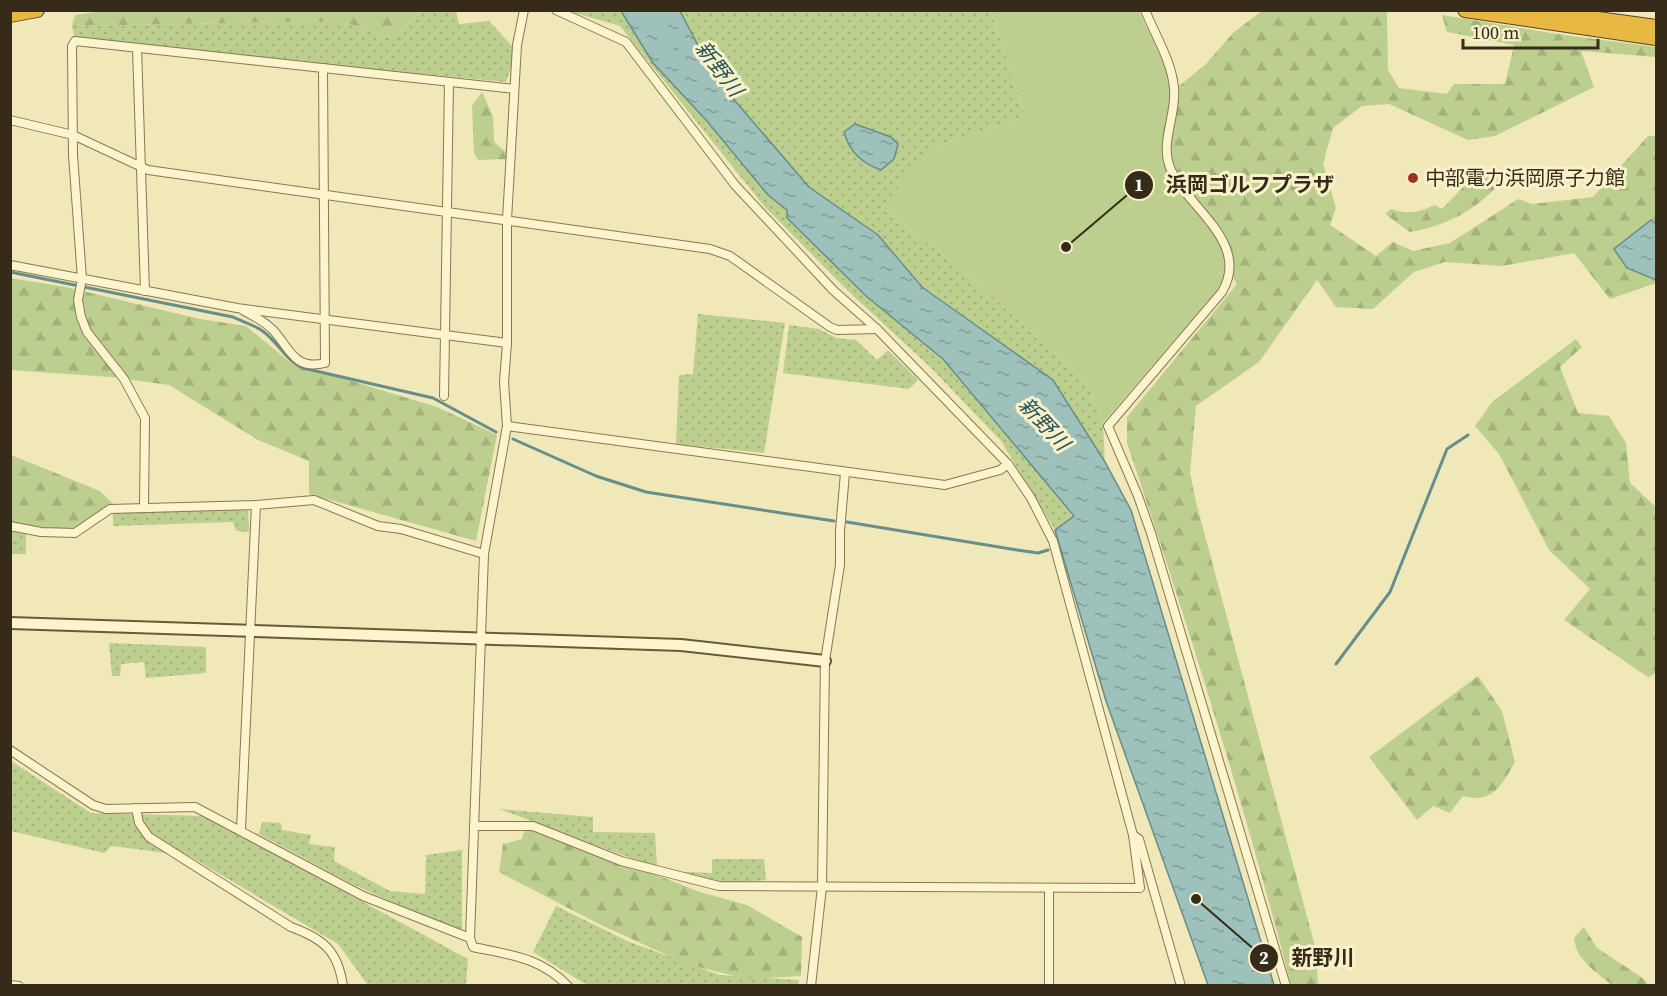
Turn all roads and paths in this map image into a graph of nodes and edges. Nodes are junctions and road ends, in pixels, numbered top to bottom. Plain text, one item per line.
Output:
1 (37, 10) edge
2 (524, 10) edge
3 (556, 10) edge
4 (1145, 10) edge
5 (1465, 10) edge
6 (1532, 10) edge
7 (10, 15) edge
8 (1656, 27) edge
9 (1656, 38) edge
10 (137, 48) junction
11 (323, 68) junction
12 (449, 82) junction
13 (514, 89) junction
14 (10, 120) edge
15 (74, 135) junction
16 (140, 166) junction
17 (324, 195) junction
18 (447, 212) junction
19 (507, 220) junction
20 (10, 264) edge
21 (82, 279) junction
22 (145, 291) junction
23 (237, 308) junction
24 (325, 319) junction
25 (878, 329) junction
26 (445, 335) junction
27 (507, 342) junction
28 (444, 396) dead end
29 (507, 426) junction
30 (1008, 464) junction
31 (845, 473) junction
32 (256, 505) junction
33 (144, 507) junction
34 (10, 526) edge
35 (484, 554) junction
36 (10, 623) edge
37 (250, 631) junction
38 (480, 637) junction
39 (825, 661) junction
40 (10, 750) edge
41 (136, 808) junction
42 (474, 826) junction
43 (241, 829) junction
44 (1133, 835) junction
45 (822, 887) junction
46 (1048, 889) junction
47 (470, 938) junction
48 (10, 985) edge
49 (19, 986) edge
50 (343, 986) edge
51 (568, 986) edge
52 (811, 986) edge
53 (1049, 986) edge
54 (1181, 986) edge
55 (1286, 986) edge

1 - 7 highway
2 - 13 street
3 - 25 street
4 - 55 street
5 - 9 highway
6 - 8 highway
10 - 11 street
10 - 15 street
10 - 16 street
11 - 12 street
11 - 17 street
12 - 13 street
12 - 18 street
13 - 19 street
14 - 15 street
15 - 16 street
15 - 21 street
16 - 17 street
16 - 22 street
17 - 18 street
17 - 24 street
18 - 19 street
18 - 26 street
19 - 25 street
19 - 27 street
20 - 21 street
21 - 22 street
21 - 33 street
22 - 23 street
23 - 24 street
23 - 24 street
24 - 26 street
25 - 30 street
26 - 27 street
26 - 28 street
27 - 29 street
29 - 31 street
29 - 35 street
30 - 31 street
30 - 44 street
31 - 39 street
32 - 33 street
32 - 35 street
32 - 37 street
33 - 34 street
35 - 38 street
36 - 37 street
37 - 38 street
37 - 43 street
38 - 39 street
38 - 42 street
39 - 45 street
40 - 41 street
41 - 43 street
41 - 50 street
42 - 45 street
42 - 47 street
43 - 47 street
44 - 46 street
44 - 54 street
45 - 46 street
45 - 52 street
46 - 53 street
47 - 51 street
48 - 49 street

